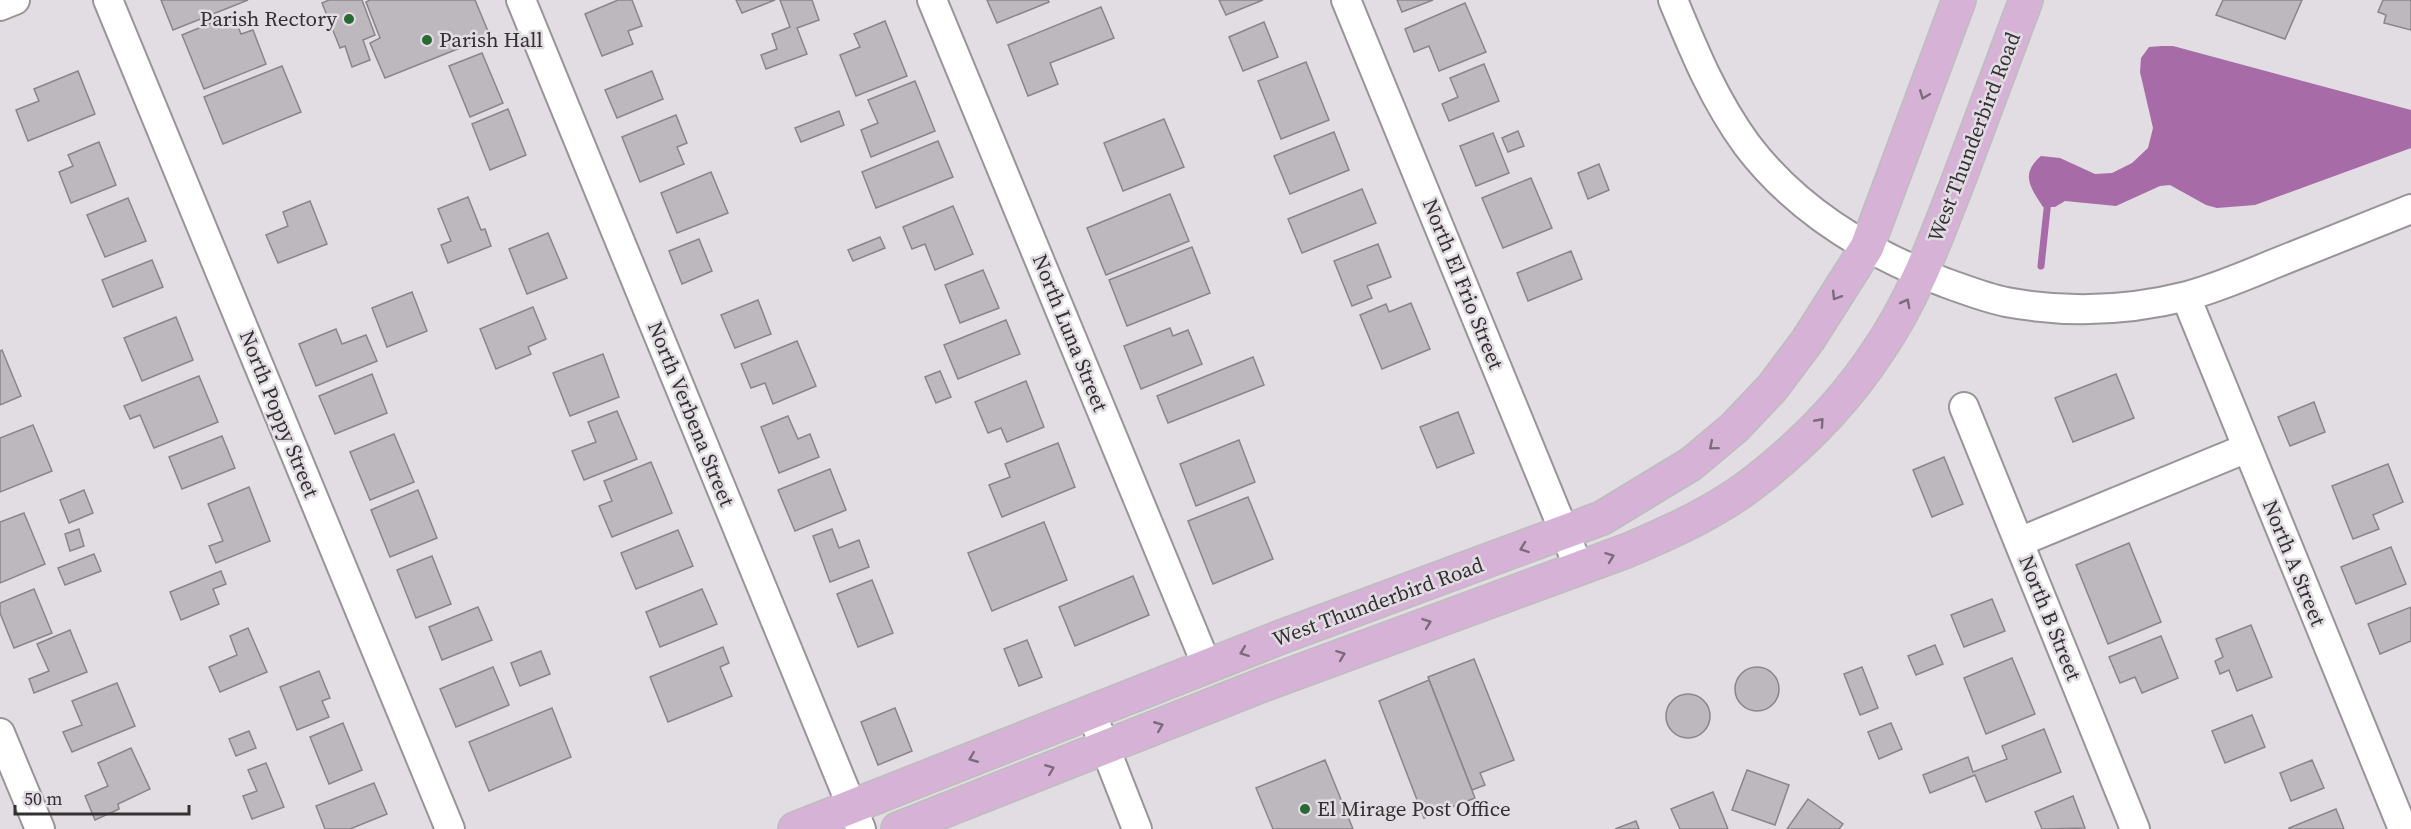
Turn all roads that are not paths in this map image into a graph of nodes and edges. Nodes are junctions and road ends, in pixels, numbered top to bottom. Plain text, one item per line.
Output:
1 (15, 0) edge
2 (108, 0) edge
3 (521, 0) edge
4 (932, 0) edge
5 (1346, 0) edge
6 (1673, 0) edge
7 (1959, 0) edge
8 (2026, 0) edge
9 (0, 6) edge
10 (2411, 209) edge
11 (1867, 247) junction
12 (1922, 274) junction
13 (2186, 297) junction
14 (1964, 407) dead end
15 (2247, 448) junction
16 (1564, 533) junction
17 (2019, 542) junction
18 (1579, 568) junction
19 (1207, 666) junction
20 (1091, 712) junction
21 (0, 733) edge
22 (1105, 747) junction
23 (856, 818) edge
24 (40, 829) edge
25 (450, 829) edge
26 (795, 829) edge
27 (898, 829) edge
28 (1137, 829) edge
29 (2135, 829) edge
30 (2403, 829) edge

1 - 9 street
2 - 25 street, North Poppy Street
3 - 23 street, North Verbena Street
4 - 19 street, North Luna Street
5 - 16 street, North El Frio Street
6 - 11 street
7 -> 11 main road, West Thunderbird Road
8 - 12 main road, West Thunderbird Road
10 - 13 street
11 - 12 street
11 -> 16 main road, West Thunderbird Road
12 - 13 street
18 -> 12 main road, West Thunderbird Road
13 - 15 street, North A Street
14 - 17 street, North B Street
15 - 17 street
15 - 30 street, North A Street
16 - 18 street, North El Frio Street
16 -> 19 main road, West Thunderbird Road
17 - 29 street, North B Street
22 -> 18 main road, West Thunderbird Road
19 - 20 main road, West Thunderbird Road
20 - 22 street
20 -> 23 main road, West Thunderbird Road
21 - 24 street
27 -> 22 main road, West Thunderbird Road
22 - 28 street
23 - 26 main road, West Thunderbird Road

